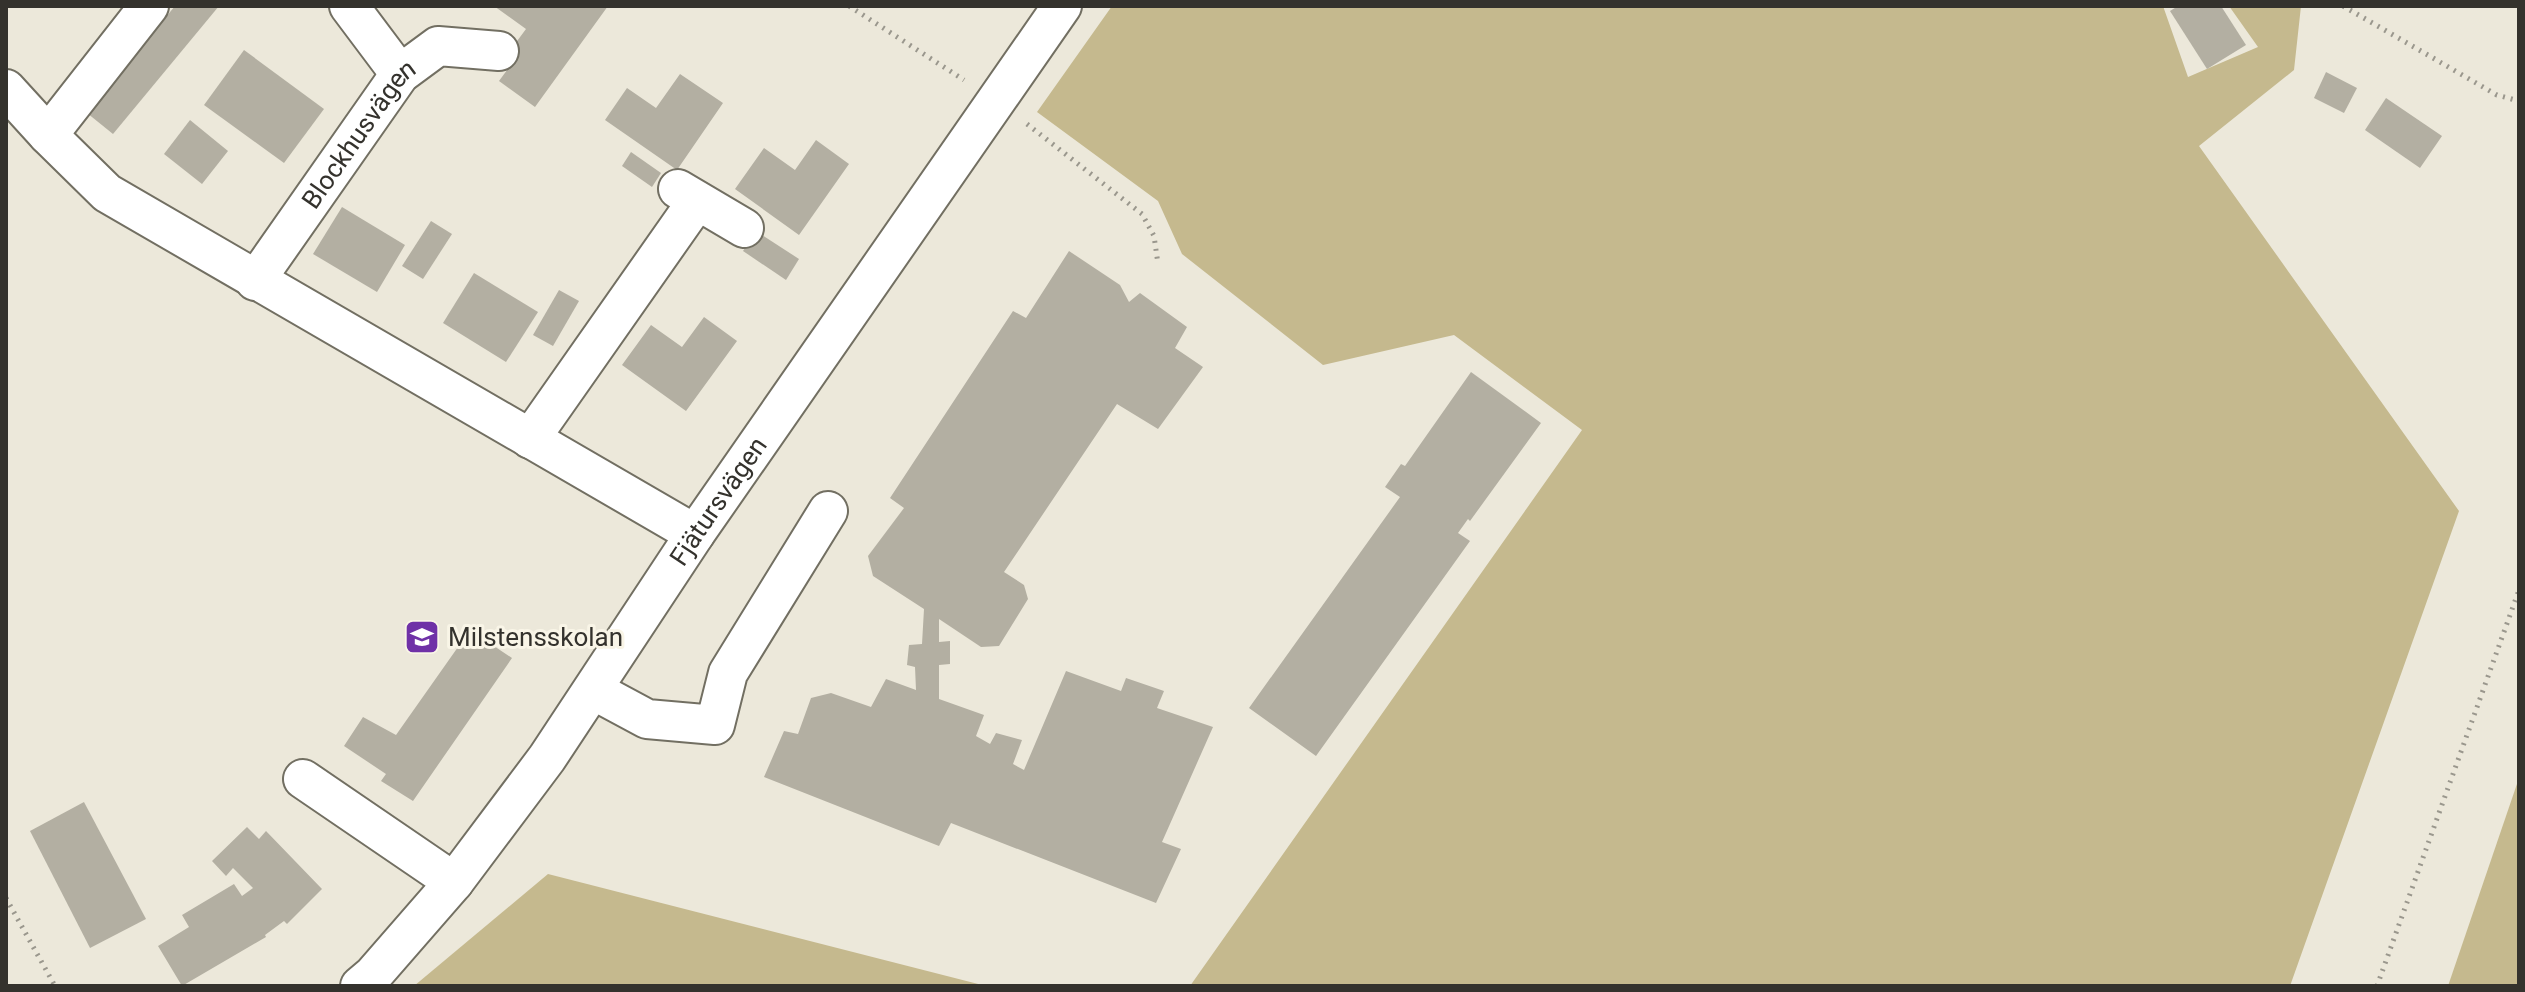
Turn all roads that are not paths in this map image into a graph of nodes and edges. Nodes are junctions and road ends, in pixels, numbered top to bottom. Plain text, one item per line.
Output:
1 (149, 6) edge
2 (349, 6) edge
3 (1062, 6) edge
4 (499, 51) dead end
5 (400, 74) junction
6 (6, 89) edge
7 (48, 135) junction
8 (744, 228) dead end
9 (255, 281) junction
10 (530, 439) junction
11 (828, 511) dead end
12 (695, 534) junction
13 (593, 690) junction
14 (303, 779) dead end
15 (454, 882) junction
16 (360, 986) edge

1 - 7 street
2 - 5 street
3 - 12 street, Fjätursvägen
4 - 5 street, Blockhusvägen
5 - 9 street, Blockhusvägen
6 - 7 street
7 - 9 street
8 - 10 street
9 - 10 street
10 - 12 street
11 - 13 street
12 - 13 street, Fjätursvägen
13 - 15 street, Fjätursvägen
14 - 15 street
15 - 16 street, Fjätursvägen

